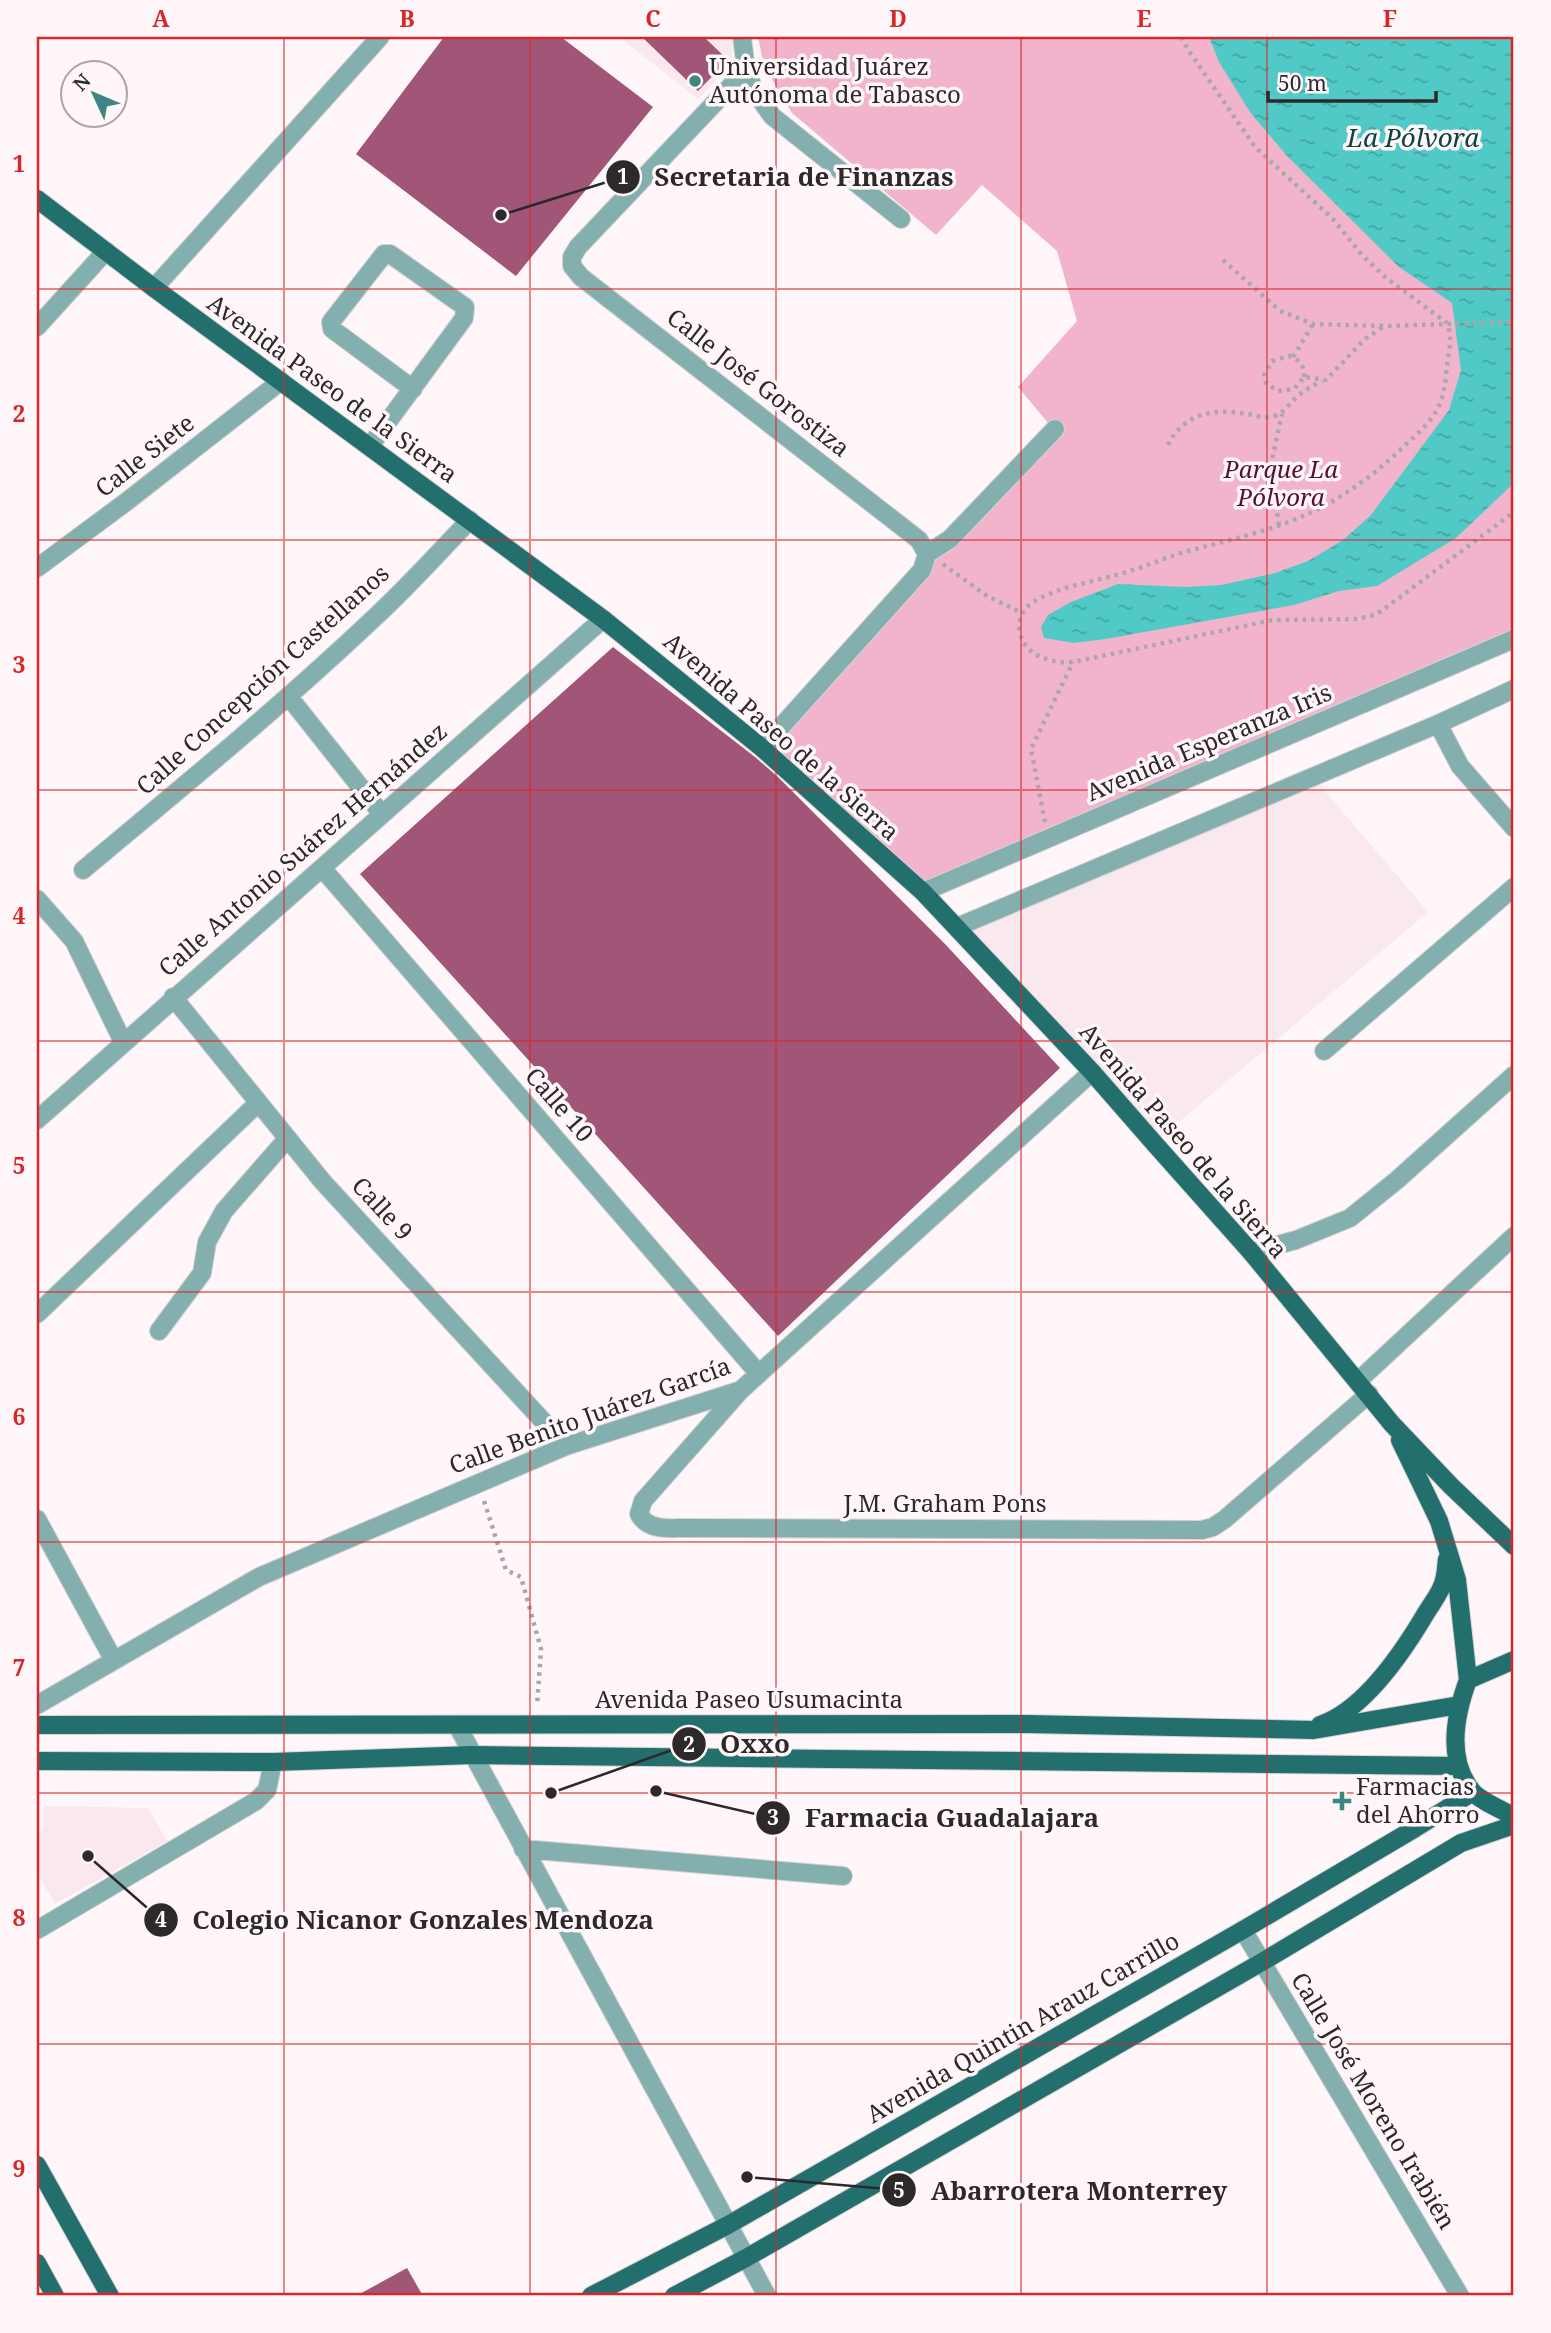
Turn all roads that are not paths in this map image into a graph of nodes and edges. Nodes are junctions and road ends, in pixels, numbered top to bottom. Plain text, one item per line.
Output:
1 (380, 37) edge
2 (742, 37) edge
3 (746, 70) junction
4 (37, 199) edge
5 (901, 219) dead end
6 (106, 251) junction
7 (154, 288) junction
8 (37, 327) edge
9 (281, 381) junction
10 (412, 389) junction
11 (1055, 429) dead end
12 (370, 446) junction
13 (470, 520) junction
14 (928, 554) junction
15 (37, 568) edge
16 (603, 619) junction
17 (1514, 639) edge
18 (1514, 689) edge
19 (289, 696) junction
20 (1438, 724) junction
21 (762, 748) junction
22 (381, 813) junction
23 (1514, 828) edge
24 (321, 868) junction
25 (83, 870) dead end
26 (1514, 887) edge
27 (923, 892) junction
28 (37, 899) edge
29 (957, 928) junction
30 (173, 997) junction
31 (123, 1042) junction
32 (1324, 1051) dead end
33 (1092, 1072) junction
34 (1514, 1075) edge
35 (258, 1103) junction
36 (37, 1120) edge
37 (287, 1139) junction
38 (1514, 1236) edge
39 (1251, 1252) junction
40 (37, 1314) edge
41 (159, 1331) dead end
42 (759, 1374) junction
43 (1363, 1388) junction
44 (741, 1390) junction
45 (1392, 1424) junction
46 (566, 1446) junction
47 (37, 1519) edge
48 (1446, 1545) junction
49 (1514, 1546) edge
50 (113, 1660) junction
51 (1514, 1660) edge
52 (1468, 1680) junction
53 (1459, 1704) junction
54 (37, 1705) edge
55 (37, 1725) edge
56 (457, 1725) junction
57 (1305, 1730) junction
58 (472, 1755) junction
59 (37, 1761) edge
60 (273, 1762) junction
61 (1458, 1766) junction
62 (1473, 1792) junction
63 (1514, 1817) edge
64 (1514, 1825) edge
65 (523, 1849) junction
66 (843, 1877) dead end
67 (37, 1930) edge
68 (1243, 1930) junction
69 (1262, 1962) junction
70 (37, 2165) edge
71 (728, 2225) junction
72 (746, 2258) junction
73 (37, 2263) edge
74 (55, 2296) edge
75 (110, 2296) edge
76 (592, 2296) edge
77 (674, 2296) edge
78 (767, 2296) edge
79 (1460, 2296) edge

1 - 7 street
2 - 3 street
3 - 5 street
3 - 14 street, Calle José Gorostiza
4 - 6 main road, Avenida Paseo de la Sierra
6 - 7 main road, Avenida Paseo de la Sierra
6 - 8 street
7 - 9 main road, Avenida Paseo de la Sierra
9 - 12 main road, Avenida Paseo de la Sierra
9 - 15 street, Calle Siete
10 - 10 street
10 - 12 street
11 - 14 street
12 - 13 main road, Avenida Paseo de la Sierra
13 - 16 main road, Avenida Paseo de la Sierra
13 - 19 street, Calle Concepción Castellanos
14 - 21 street
16 - 21 main road, Avenida Paseo de la Sierra
16 - 22 street, Calle Antonio Suárez Hernández
17 - 27 street, Avenida Esperanza Iris
18 - 20 street
19 - 22 street
19 - 25 street, Calle Concepción Castellanos
20 - 23 street
20 - 29 street
21 - 27 main road, Avenida Paseo de la Sierra
22 - 24 street, Calle Antonio Suárez Hernández
24 - 30 street, Calle Antonio Suárez Hernández
24 - 42 street, Calle 10
26 - 32 street
27 - 29 main road, Avenida Paseo de la Sierra
28 - 31 street
29 - 33 main road, Avenida Paseo de la Sierra
30 - 31 street, Calle Antonio Suárez Hernández
30 - 35 street, Calle 9
31 - 36 street, Calle Antonio Suárez Hernández
33 - 39 main road, Avenida Paseo de la Sierra
33 - 42 street, Calle Benito Juárez García
34 - 39 street
35 - 37 street, Calle 9
35 - 40 street
37 - 41 street
37 - 46 street, Calle 9
38 - 43 street
39 - 43 main road, Avenida Paseo de la Sierra
42 - 44 street, Calle Benito Juárez García
43 - 44 street, J.M. Graham Pons
43 - 45 main road, Avenida Paseo de la Sierra
44 - 46 street, Calle Benito Juárez García
45 - 48 main road, Avenida Paseo de la Sierra
45 - 49 main road, Avenida Paseo de la Sierra
46 - 50 street, Calle Benito Juárez García
47 - 50 street
48 - 52 main road, Avenida Paseo de la Sierra
48 - 57 main road
50 - 54 street, Calle Benito Juárez García
51 - 52 main road
52 - 53 main road
53 - 57 main road, Avenida Paseo Usumacinta
53 - 61 main road
55 - 56 main road, Avenida Paseo Usumacinta
56 - 57 main road, Avenida Paseo Usumacinta
56 - 58 street
58 - 60 main road
58 - 61 main road
58 - 65 street
59 - 60 main road
60 - 67 street
61 - 62 main road
62 - 63 main road
62 - 68 main road, Avenida Quintin Arauz Carrillo
64 - 69 main road
65 - 66 street
65 - 71 street
68 - 69 street, Calle José Moreno Irabién
68 - 71 main road, Avenida Quintin Arauz Carrillo
69 - 72 main road
69 - 79 street, Calle José Moreno Irabién
70 - 75 main road
71 - 72 street
71 - 76 main road, Avenida Quintin Arauz Carrillo
72 - 77 main road
72 - 78 street
73 - 74 main road

